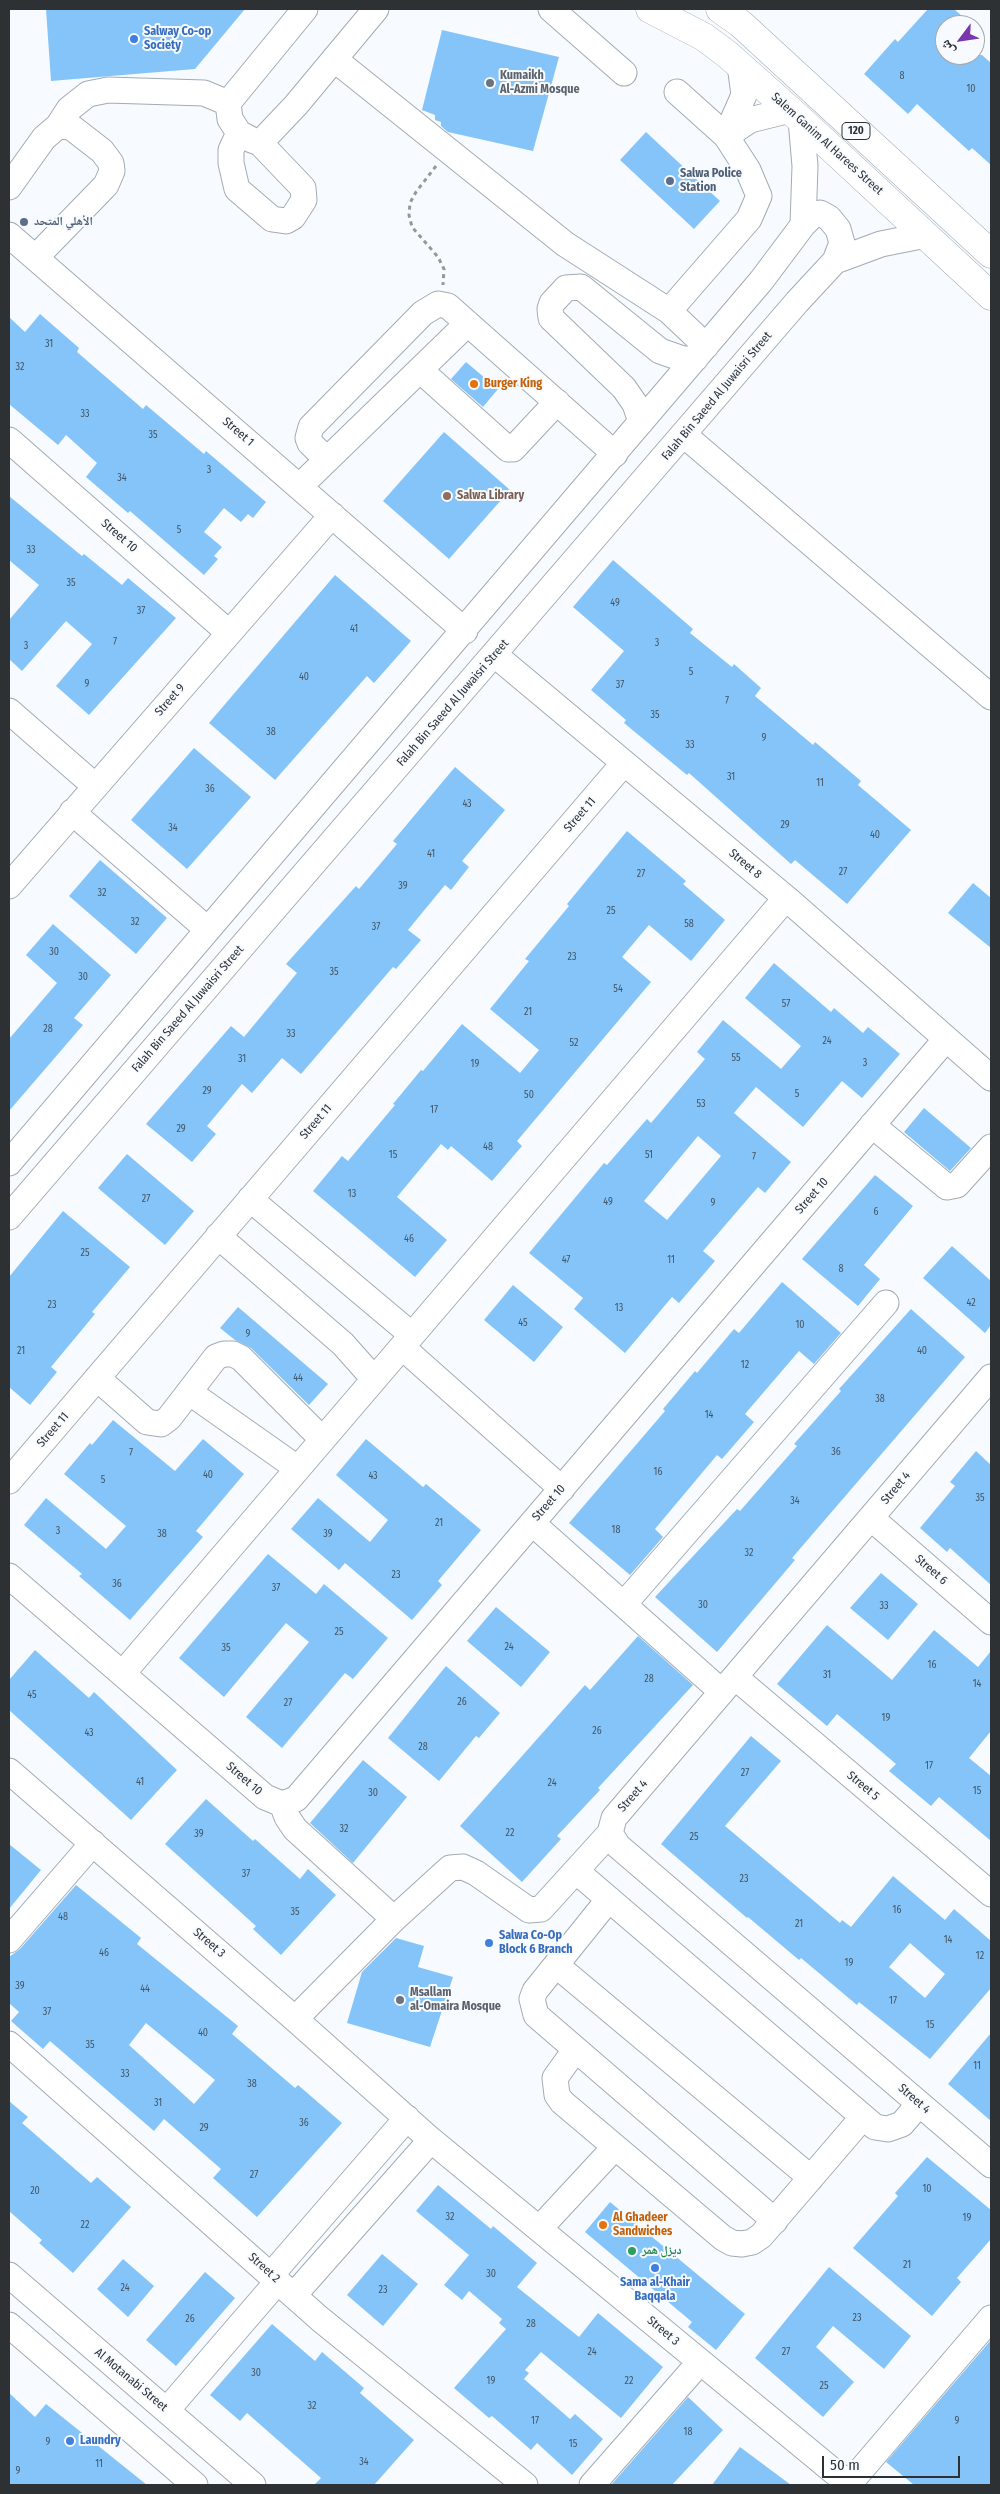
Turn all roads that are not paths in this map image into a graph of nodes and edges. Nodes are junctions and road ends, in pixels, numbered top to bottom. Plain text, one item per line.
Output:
1 (305, 9) edge
2 (376, 9) edge
3 (551, 9) edge
4 (650, 9) edge
5 (720, 9) edge
6 (334, 59) junction
7 (740, 65) junction
8 (624, 73) dead end
9 (677, 92) dead end
10 (228, 103) junction
11 (796, 115) junction
12 (58, 126) junction
13 (726, 136) junction
14 (9, 187) edge
15 (803, 225) junction
16 (9, 235) edge
17 (926, 235) junction
18 (991, 254) edge
19 (36, 258) junction
20 (836, 261) junction
21 (991, 296) edge
22 (669, 311) junction
23 (468, 324) junction
24 (701, 353) junction
25 (420, 370) junction
26 (557, 402) junction
27 (641, 422) junction
28 (684, 435) junction
29 (9, 440) edge
30 (615, 454) junction
31 (327, 460) junction
32 (300, 486) junction
33 (332, 515) junction
34 (465, 631) junction
35 (228, 632) junction
36 (495, 655) junction
37 (991, 697) edge
38 (9, 711) edge
39 (624, 763) junction
40 (96, 786) junction
41 (315, 804) junction
42 (72, 812) junction
43 (342, 832) junction
44 (9, 886) edge
45 (786, 898) junction
46 (207, 929) junction
47 (946, 1039) junction
48 (991, 1078) edge
49 (872, 1125) junction
50 (991, 1147) edge
51 (9, 1163) edge
52 (250, 1199) junction
53 (9, 1217) edge
54 (218, 1236) junction
55 (886, 1302) dead end
56 (407, 1341) junction
57 (991, 1376) edge
58 (97, 1378) junction
59 (374, 1379) junction
60 (189, 1392) junction
61 (322, 1439) junction
62 (297, 1468) junction
63 (9, 1481) edge
64 (562, 1489) junction
65 (871, 1518) junction
66 (532, 1523) junction
67 (9, 1576) edge
68 (624, 1604) junction
69 (991, 1622) edge
70 (123, 1674) junction
71 (728, 1685) junction
72 (9, 1771) edge
73 (282, 1804) junction
74 (610, 1833) junction
75 (93, 1843) junction
76 (576, 1871) junction
77 (991, 1894) edge
78 (609, 1899) junction
79 (394, 1919) junction
80 (9, 1940) edge
81 (556, 1965) junction
82 (296, 2019) junction
83 (9, 2044) edge
84 (575, 2050) junction
85 (919, 2104) junction
86 (863, 2117) junction
87 (407, 2118) junction
88 (431, 2140) junction
89 (615, 2146) junction
90 (991, 2165) edge
91 (811, 2178) junction
92 (775, 2221) junction
93 (539, 2229) junction
94 (9, 2275) edge
95 (281, 2284) junction
96 (9, 2312) edge
97 (991, 2318) edge
98 (9, 2325) edge
99 (700, 2362) junction
100 (132, 2382) junction
101 (167, 2410) junction
102 (195, 2485) edge
103 (253, 2485) edge
104 (525, 2485) edge
105 (592, 2485) edge
106 (849, 2485) edge

1 - 10 street
2 - 6 street
3 - 8 street
4 - 7 main road, Salem Ganim Al Harees Street / 120
5 - 18 main road, 120
6 - 10 street
6 - 22 street
7 - 11 main road, Salem Ganim Al Harees Street / 120
7 - 13 street
9 - 13 street
10 - 12 street
11 - 13 street
11 - 15 street
11 - 17 main road, Salem Ganim Al Harees Street / 120
12 - 14 street
12 - 19 street
13 - 22 street
15 - 20 street
15 - 24 street
16 - 19 street, Street 1
17 - 20 street, Falah Bin Saeed Al Juwaisri Street
17 - 21 main road, Salem Ganim Al Harees Street / 120
19 - 32 street, Street 1
20 - 28 street, Falah Bin Saeed Al Juwaisri Street
22 - 24 street
23 - 25 street
23 - 26 street
23 - 31 street
24 - 27 street
24 - 27 street
25 - 26 street
25 - 31 street
26 - 30 street
27 - 30 street
28 - 36 street, Falah Bin Saeed Al Juwaisri Street
28 - 37 street
29 - 35 street, Street 10
30 - 34 street
31 - 32 street
32 - 33 street, Street 1
33 - 34 street, Street 1
33 - 35 street, Street 9
34 - 41 street
35 - 40 street, Street 9
36 - 39 street, Street 8
36 - 43 street, Falah Bin Saeed Al Juwaisri Street
38 - 40 street
39 - 45 street, Street 8
39 - 52 street, Street 11
40 - 42 street, Street 9
41 - 43 street
41 - 46 street
42 - 44 street, Street 9
42 - 46 street
43 - 53 street, Falah Bin Saeed Al Juwaisri Street
45 - 47 street, Street 8
45 - 56 street
46 - 51 street
47 - 48 street, Street 8
47 - 49 street, Street 10
49 - 50 street
49 - 64 street, Street 10
52 - 54 street, Street 11
52 - 56 street
54 - 58 street, Street 11
54 - 59 street
55 - 68 street
56 - 59 street
56 - 64 street
57 - 65 street, Street 4
58 - 60 street
58 - 63 street, Street 11
59 - 61 street
60 - 61 street
60 - 62 street
61 - 62 street
62 - 70 street
64 - 66 street, Street 10
65 - 69 street, Street 6
65 - 71 street, Street 4
66 - 68 street, Street 5
66 - 73 street, Street 10
67 - 70 street, Street 10
68 - 71 street, Street 5
70 - 73 street, Street 10
71 - 74 street, Street 4
71 - 77 street, Street 5
72 - 75 street, Street 3
73 - 79 street
74 - 76 street
74 - 85 street, Street 4
75 - 80 street
75 - 82 street, Street 3
76 - 78 street
76 - 79 street
78 - 81 street
78 - 86 street
79 - 82 street
81 - 84 street
81 - 91 street
82 - 87 street, Street 3
83 - 95 street, Street 2
84 - 89 street
84 - 92 street
85 - 86 street
85 - 90 street, Street 4
86 - 91 street
87 - 88 street, Street 3
87 - 95 street
88 - 93 street, Street 3
88 - 95 street
89 - 92 street
89 - 93 street
91 - 92 street
93 - 99 street, Street 3
94 - 100 street, Al Motanabi Street
95 - 101 street
95 - 104 street, Street 2
96 - 100 street
97 - 106 street, Street 3
98 - 102 street
99 - 105 street
99 - 106 street, Street 3
100 - 101 street, Al Motanabi Street
101 - 103 street, Al Motanabi Street

